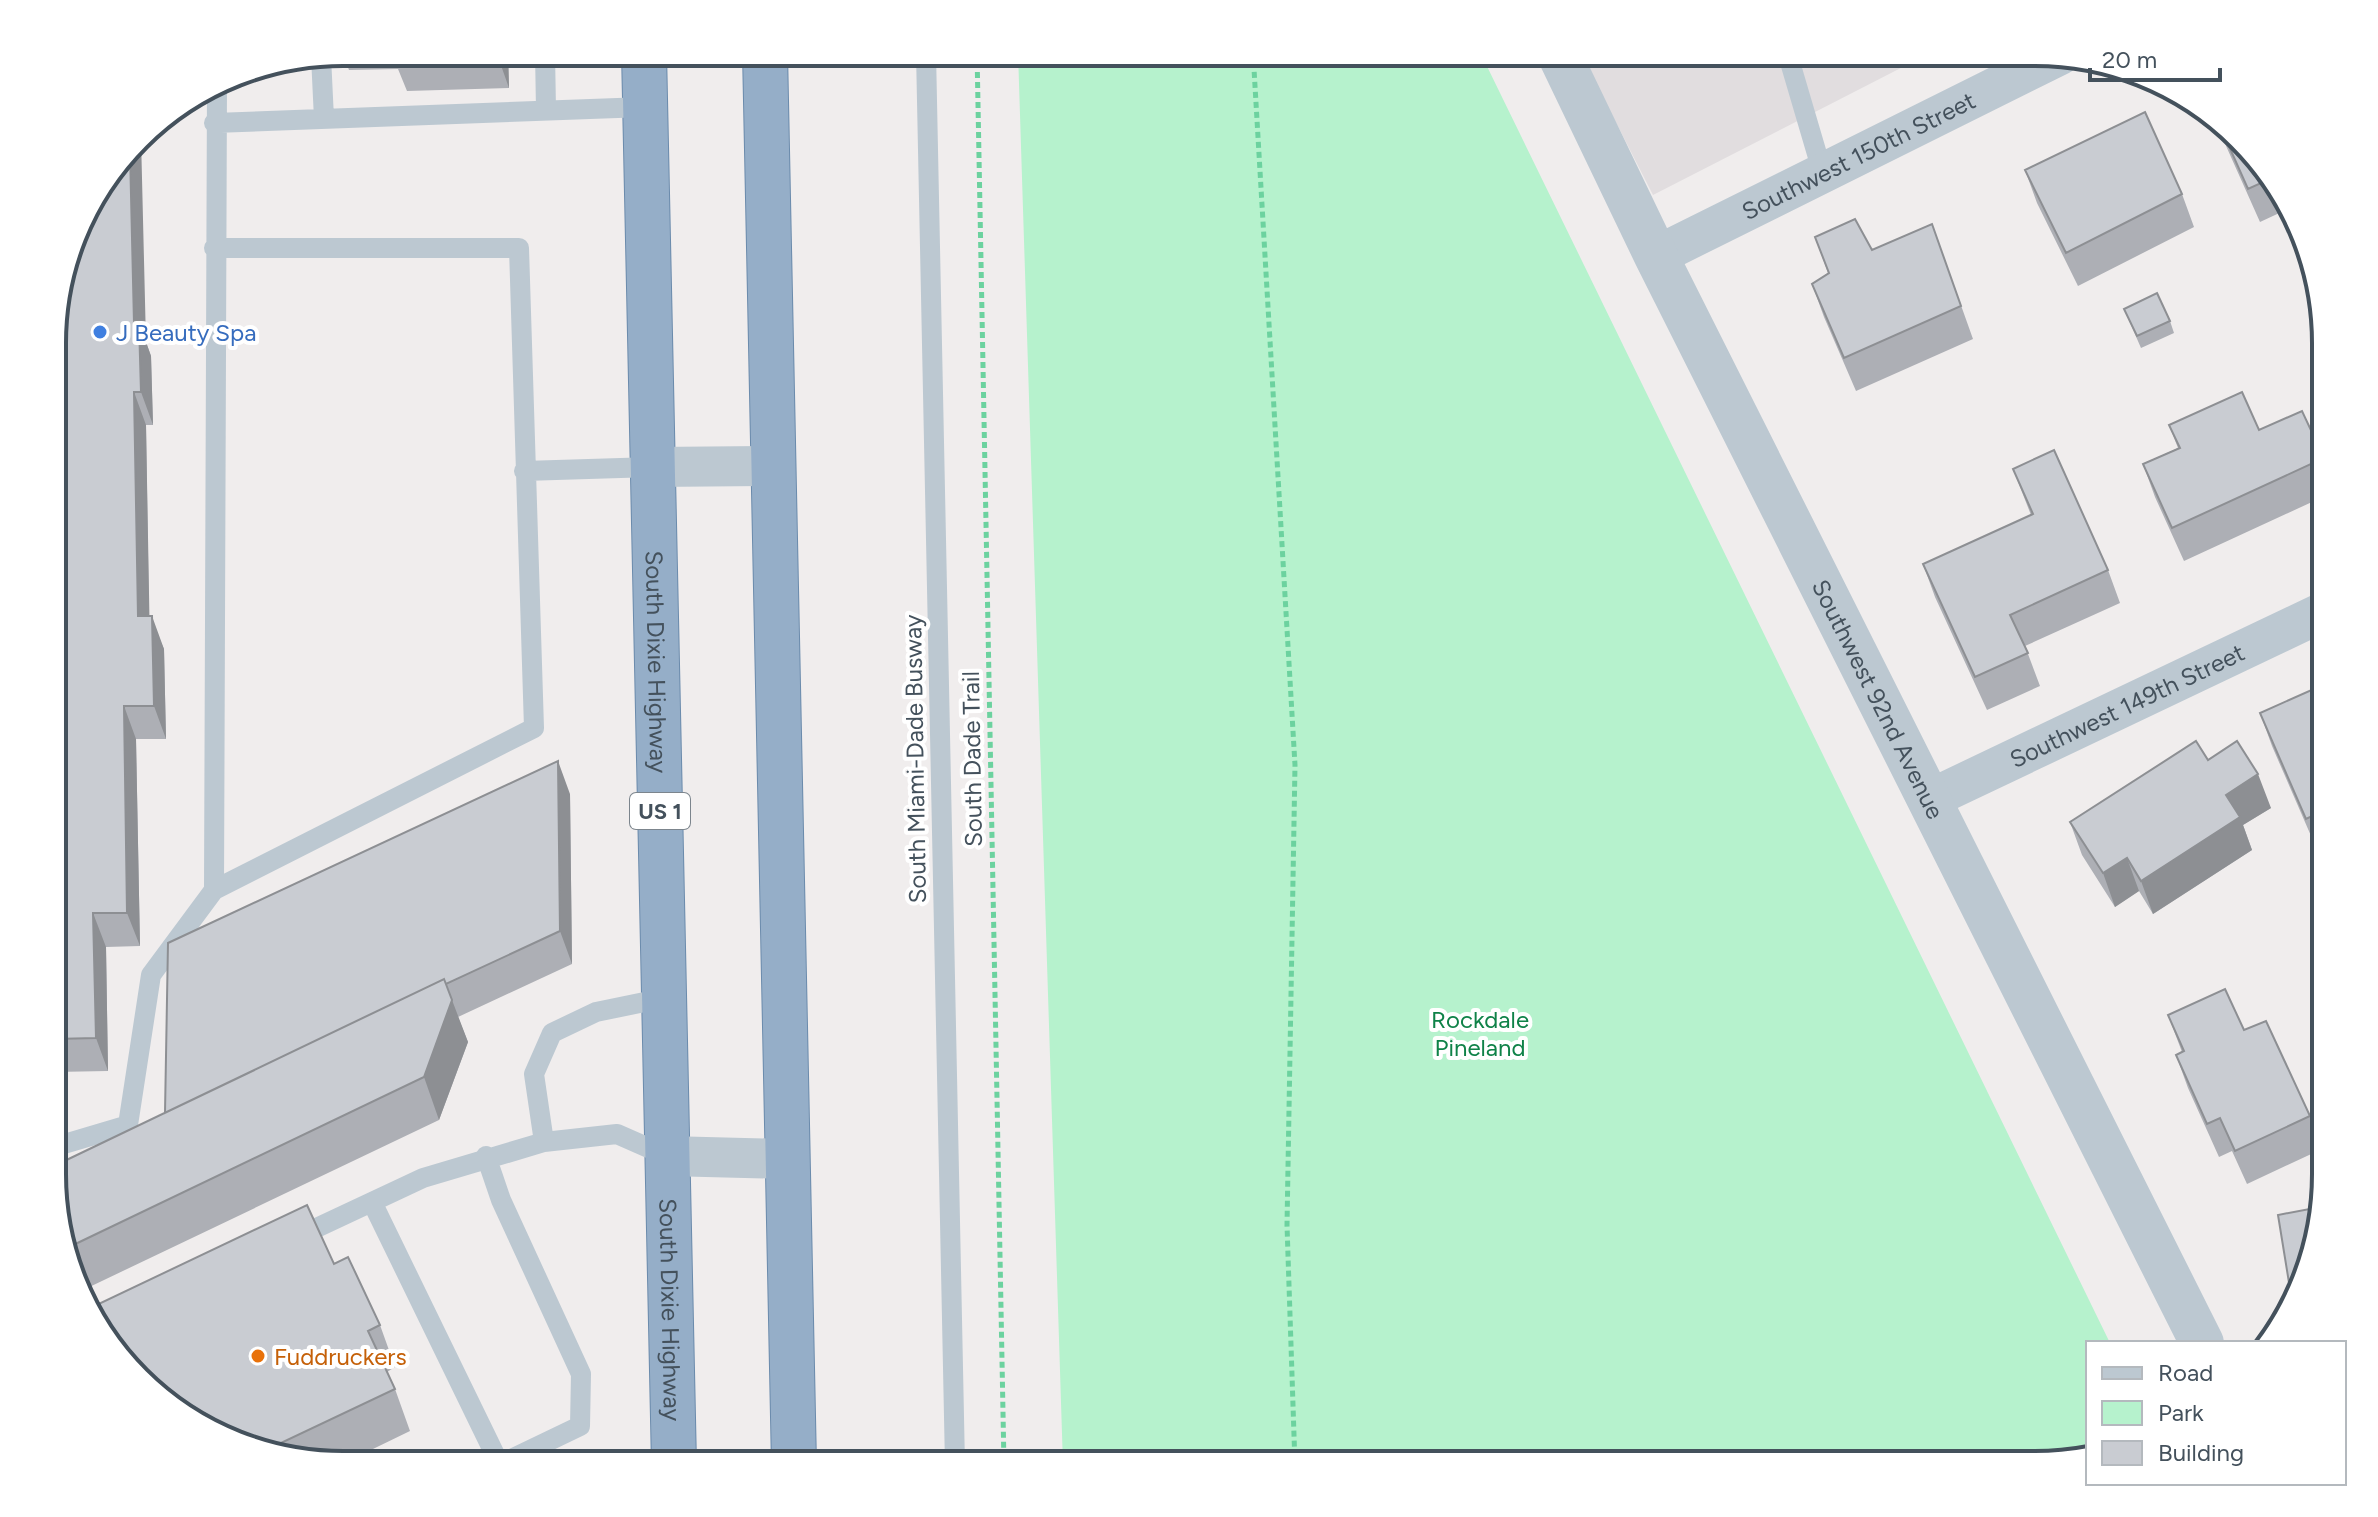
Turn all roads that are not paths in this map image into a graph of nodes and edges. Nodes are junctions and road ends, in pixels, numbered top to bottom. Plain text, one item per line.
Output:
1 (1565, 66) edge
2 (1791, 66) edge
3 (2037, 66) edge
4 (322, 67) edge
5 (545, 67) edge
6 (644, 67) edge
7 (765, 67) edge
8 (926, 67) edge
9 (216, 97) edge
10 (645, 107) junction
11 (546, 110) junction
12 (324, 119) junction
13 (214, 123) junction
14 (1822, 171) junction
15 (214, 248) junction
16 (1656, 256) junction
17 (775, 466) junction
18 (653, 467) junction
19 (524, 471) junction
20 (2311, 618) edge
21 (1930, 799) junction
22 (214, 890) junction
23 (664, 998) junction
24 (544, 1142) junction
25 (66, 1143) edge
26 (486, 1156) junction
27 (667, 1156) junction
28 (788, 1159) junction
29 (372, 1202) junction
30 (272, 1249) edge
31 (2201, 1341) edge
32 (493, 1451) edge
33 (529, 1451) edge
34 (674, 1451) edge
35 (794, 1451) edge
36 (955, 1451) edge

1 - 16 street, Southwest 92nd Avenue
2 - 14 lane
3 - 14 street, Southwest 150th Street
4 - 12 lane
5 - 11 lane
6 - 10 highway, South Dixie Highway / US 1
7 - 17 highway
8 - 36 lane, South Miami-Dade Busway
9 - 13 lane
10 - 11 lane
10 - 18 highway, South Dixie Highway / US 1
11 - 12 lane
12 - 13 lane
13 - 15 lane
14 - 16 street, Southwest 150th Street
15 - 19 lane
15 - 22 lane
16 - 21 street, Southwest 92nd Avenue
17 - 18 street
17 - 28 highway
18 - 19 lane
18 - 23 highway, South Dixie Highway / US 1
19 - 22 lane
20 - 21 street, Southwest 149th Street
21 - 31 street, Southwest 92nd Avenue
22 - 25 lane
23 - 24 lane
23 - 27 highway, South Dixie Highway / US 1
24 - 26 lane
24 - 27 lane
26 - 29 lane
26 - 33 lane
27 - 28 street
27 - 34 highway, South Dixie Highway / US 1
28 - 35 highway
29 - 30 lane
29 - 32 lane

